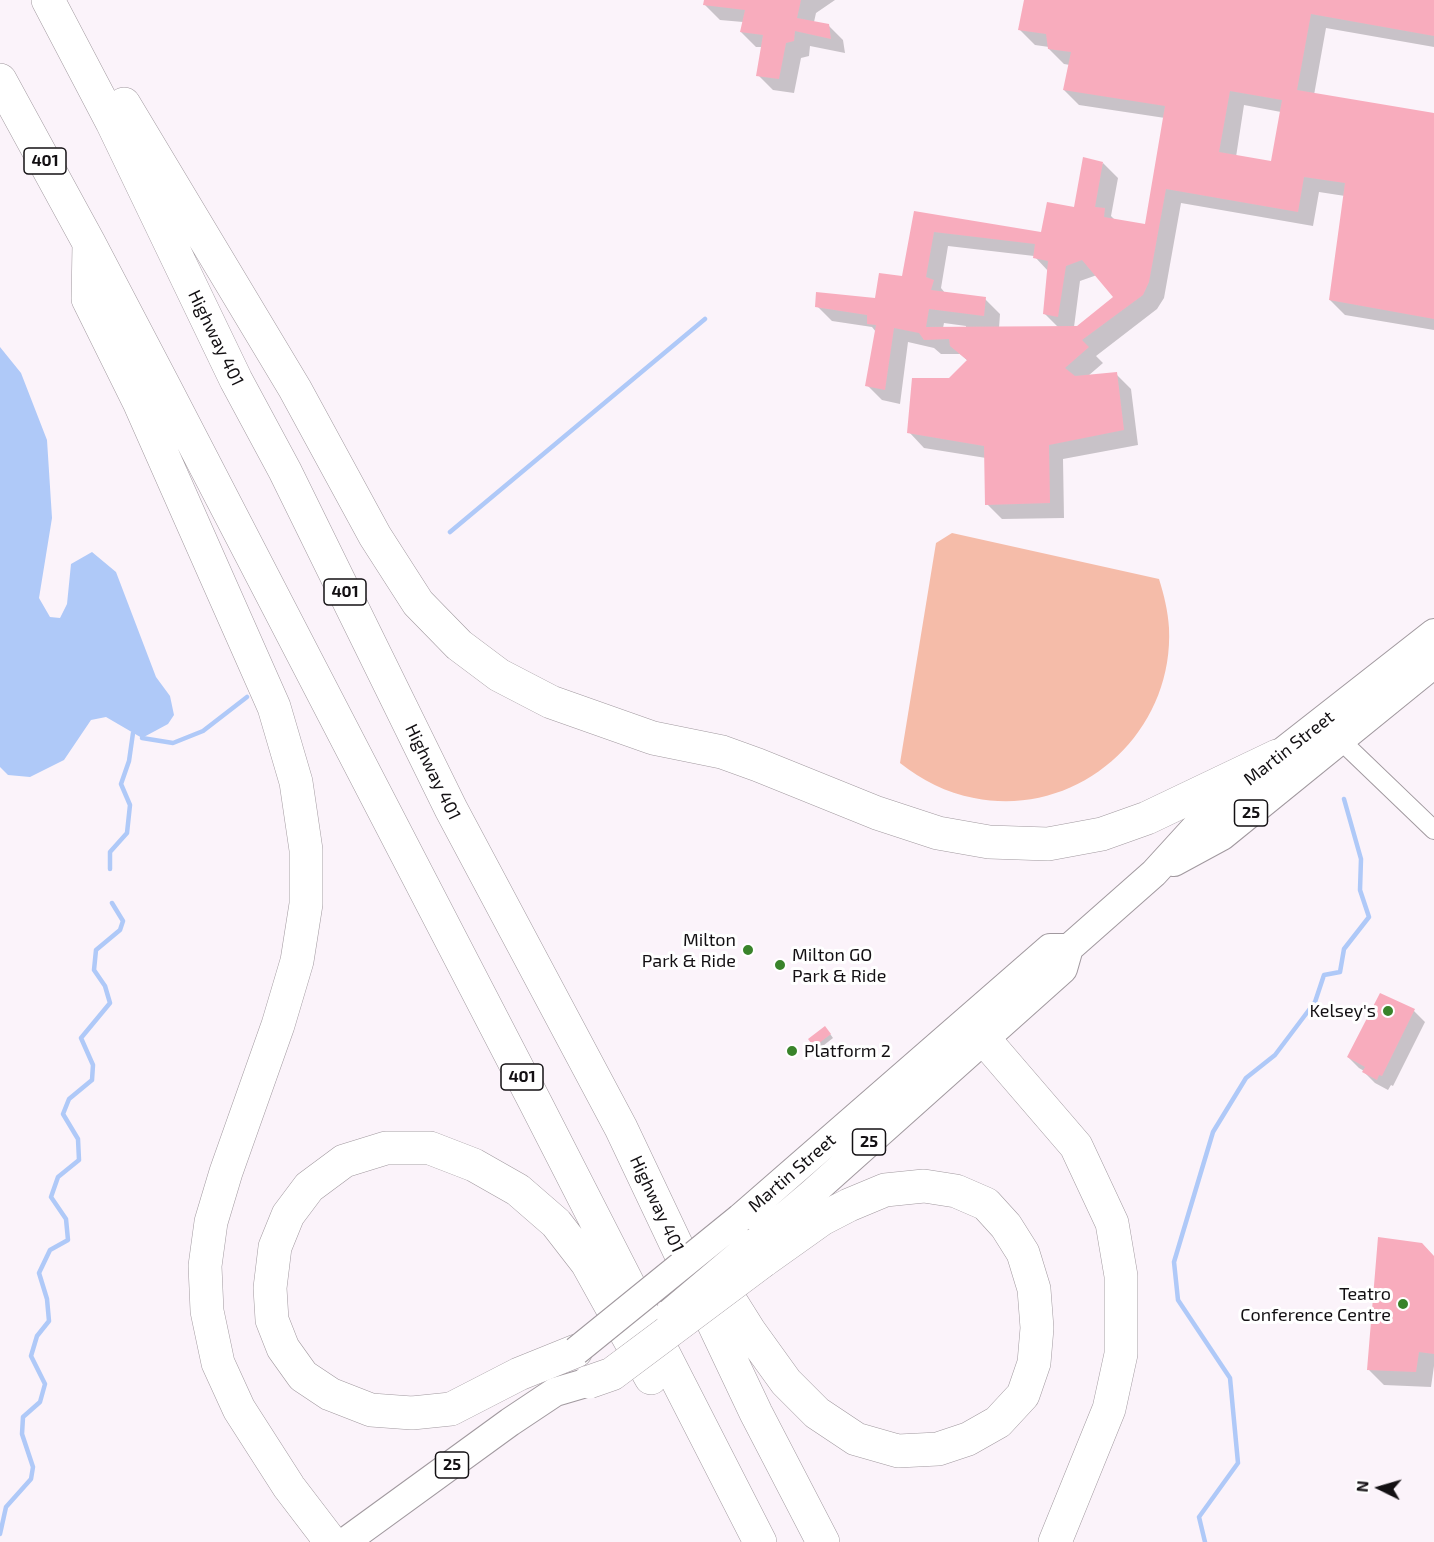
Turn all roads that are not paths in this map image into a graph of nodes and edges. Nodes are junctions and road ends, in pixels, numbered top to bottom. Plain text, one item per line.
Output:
1 (48, 0) edge
2 (76, 53) junction
3 (0, 80) edge
4 (89, 243) junction
5 (1434, 633) edge
6 (1434, 664) edge
7 (1331, 731) junction
8 (1277, 756) junction
9 (1434, 830) edge
10 (1154, 873) junction
11 (1069, 948) junction
12 (984, 1039) junction
13 (621, 1128) junction
14 (752, 1241) junction
15 (576, 1351) junction
16 (589, 1382) joint
17 (555, 1392) junction
18 (717, 1462) junction
19 (330, 1542) edge
20 (345, 1542) edge
21 (760, 1542) edge
22 (823, 1542) edge
23 (1054, 1542) edge

1 - 2 highway, Highway 401 / 401
2 - 8 highway
2 - 13 highway, Highway 401 / 401
3 - 4 highway, 401
4 - 18 highway, 401
4 - 19 highway
5 - 7 main road, Martin Street / 25
6 - 7 main road, Martin Street / 25
7 - 8 main road, Martin Street / 25
7 - 9 street
7 - 10 main road, Martin Street / 25
8 - 10 main road, Martin Street / 25
10 - 11 main road, Martin Street / 25
11 - 12 main road, Martin Street / 25
11 - 14 main road, Martin Street / 25
12 - 14 main road, Martin Street / 25
12 - 23 highway
13 - 14 highway
13 - 22 highway, Highway 401 / 401
14 - 15 main road, Martin Street / 25, bridge
14 - 16 highway, bridge
15 - 17 main road, Martin Street / 25
15 - 18 highway
16 - 17 main road, 25
17 - 20 main road, 25
18 - 21 highway, 401

